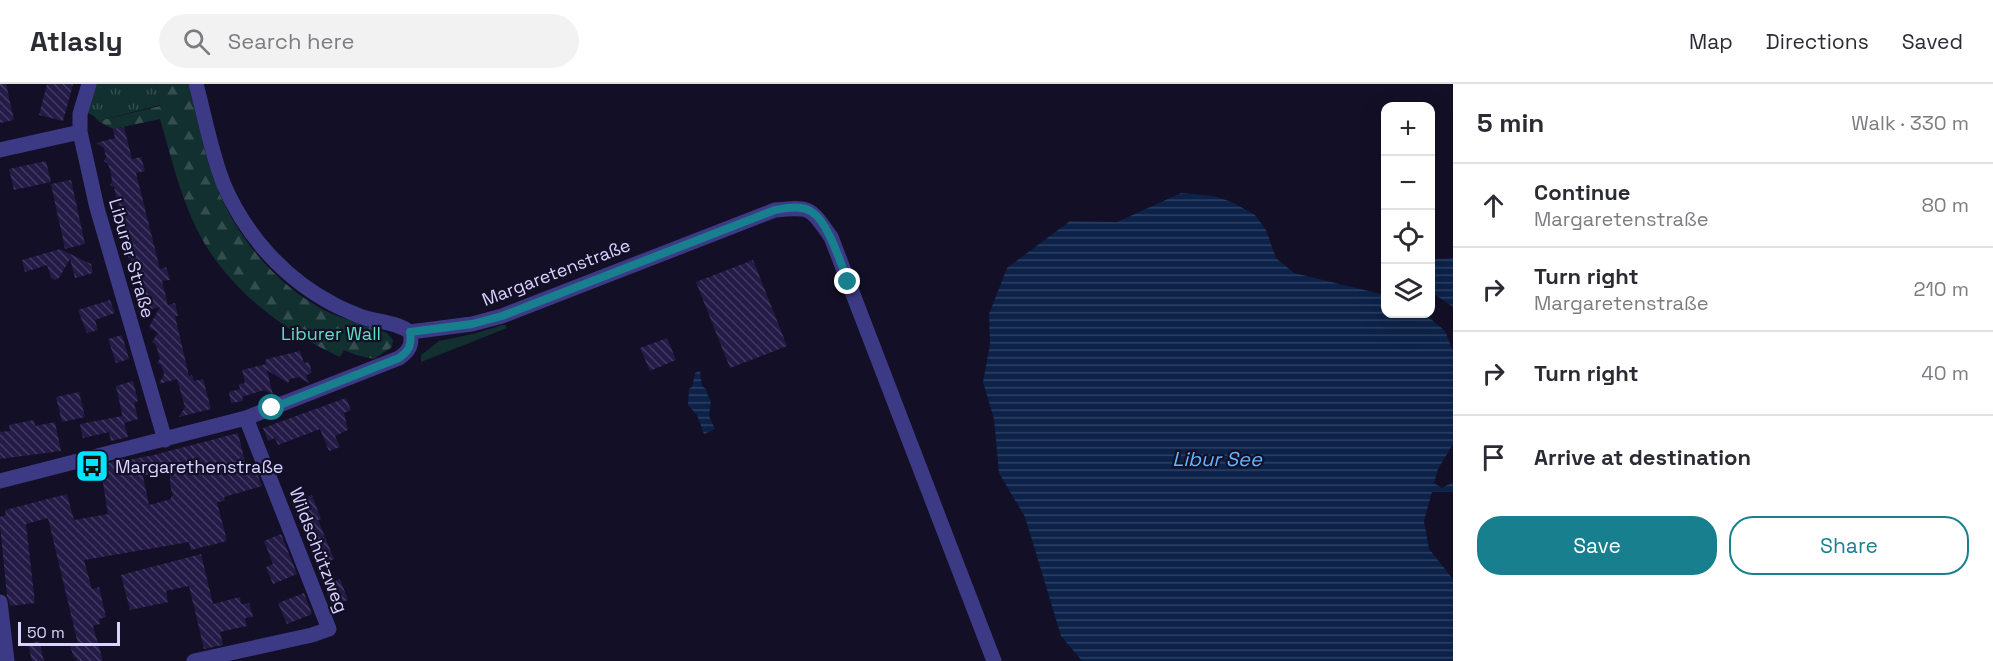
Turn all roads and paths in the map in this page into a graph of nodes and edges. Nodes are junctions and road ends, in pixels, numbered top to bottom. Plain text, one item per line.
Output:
1 (88, 84) edge
2 (196, 84) edge
3 (80, 132) junction
4 (0, 150) edge
5 (410, 332) junction
6 (246, 418) junction
7 (165, 440) junction
8 (0, 482) edge
9 (0, 602) edge
10 (7, 661) edge
11 (194, 661) edge
12 (994, 661) edge

1 - 3 street, Liburer Straße
2 - 5 street
3 - 4 street
3 - 7 street, Liburer Straße
5 - 6 street
5 - 12 street, Margaretenstraße
6 - 7 street
6 - 11 street, Wildschützweg
7 - 8 street
9 - 10 street

